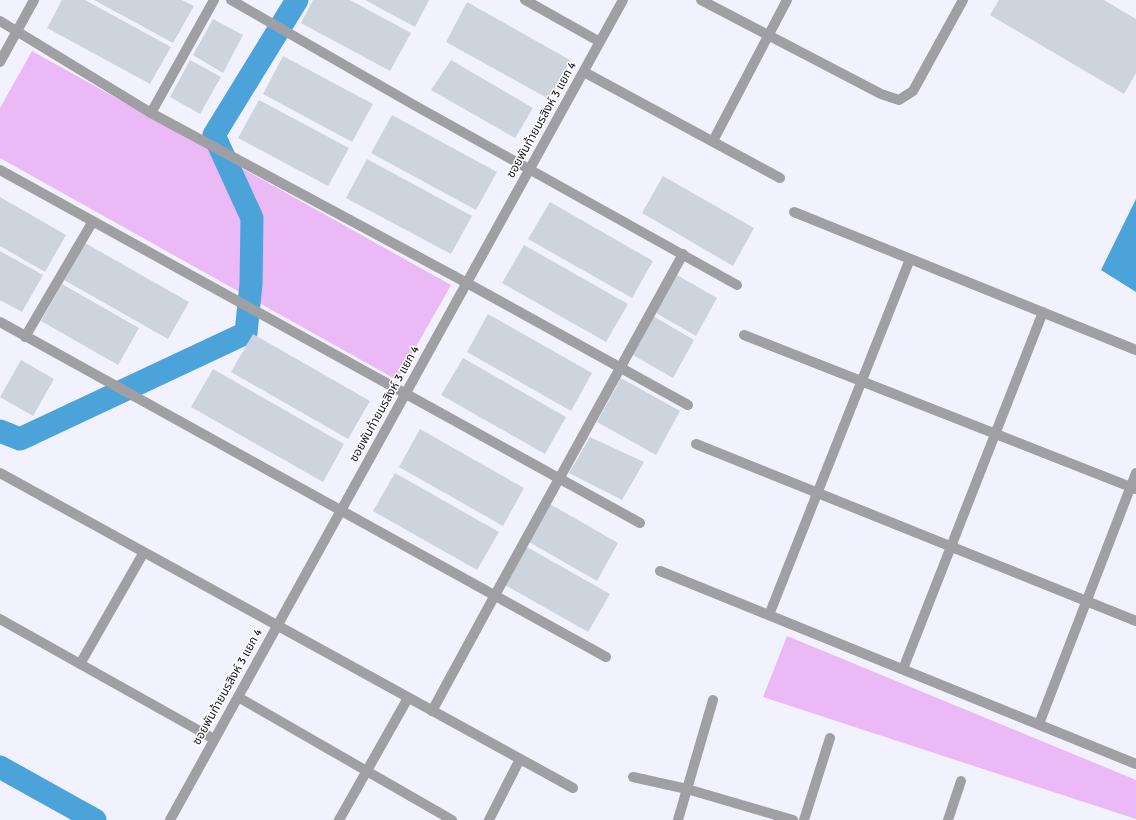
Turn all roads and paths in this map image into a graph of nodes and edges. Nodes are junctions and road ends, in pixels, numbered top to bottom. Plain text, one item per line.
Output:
1 (34, 0) edge
2 (214, 0) edge
3 (231, 0) edge
4 (525, 0) edge
5 (623, 0) edge
6 (701, 0) edge
7 (787, 0) edge
8 (963, 0) edge
9 (0, 21) edge
10 (17, 31) junction
11 (769, 35) junction
12 (600, 42) junction
13 (0, 62) edge
14 (584, 72) junction
15 (151, 113) junction
16 (713, 142) junction
17 (530, 169) junction
18 (0, 170) edge
19 (780, 178) dead end
20 (794, 212) dead end
21 (93, 221) junction
22 (683, 254) junction
23 (910, 259) junction
24 (467, 282) junction
25 (738, 285) dead end
26 (1043, 312) junction
27 (0, 322) edge
28 (744, 335) dead end
29 (25, 336) junction
30 (1136, 350) edge
31 (621, 368) junction
32 (862, 381) junction
33 (405, 394) junction
34 (688, 405) dead end
35 (995, 434) junction
36 (696, 444) dead end
37 (0, 473) edge
38 (1136, 473) edge
39 (560, 479) junction
40 (1133, 488) edge
41 (818, 492) junction
42 (340, 510) junction
43 (640, 524) dead end
44 (951, 546) junction
45 (144, 552) junction
46 (660, 571) dead end
47 (494, 595) junction
48 (1087, 601) junction
49 (769, 615) junction
50 (0, 619) edge
51 (1136, 621) edge
52 (277, 625) junction
53 (606, 657) dead end
54 (80, 664) junction
55 (903, 669) junction
56 (238, 697) junction
57 (408, 698) junction
58 (713, 700) dead end
59 (432, 711) junction
60 (1039, 724) junction
61 (830, 738) dead end
62 (214, 740) junction
63 (520, 759) junction
64 (1136, 764) edge
65 (367, 772) junction
66 (633, 776) dead end
67 (961, 781) dead end
68 (573, 788) dead end
69 (687, 789) junction
70 (170, 820) edge
71 (339, 820) edge
72 (452, 820) edge
73 (489, 820) edge
74 (678, 820) edge
75 (793, 820) edge
76 (804, 820) edge
77 (948, 820) edge

1 - 10 street
2 - 15 street
3 - 17 street
4 - 12 street
5 - 12 street, ซอยพันท้ายนรสิงห์ 3 แยก 4
6 - 11 street
7 - 11 street
8 - 11 street
9 - 10 street
10 - 13 street
10 - 15 street
11 - 16 street
12 - 14 street, ซอยพันท้ายนรสิงห์ 3 แยก 4
14 - 16 street
14 - 17 street, ซอยพันท้ายนรสิงห์ 3 แยก 4
15 - 24 street
16 - 19 street
17 - 22 street
17 - 24 street, ซอยพันท้ายนรสิงห์ 3 แยก 4
18 - 21 street
20 - 23 street
21 - 29 street
21 - 33 street
22 - 25 street
22 - 31 street
23 - 26 street
23 - 32 street
24 - 31 street
24 - 33 street, ซอยพันท้ายนรสิงห์ 3 แยก 4
26 - 30 street
26 - 35 street
27 - 29 street
28 - 32 street
29 - 42 street
31 - 34 street
31 - 39 street
32 - 35 street
32 - 41 street
33 - 39 street
33 - 42 street, ซอยพันท้ายนรสิงห์ 3 แยก 4
35 - 40 street
35 - 44 street
36 - 41 street
37 - 45 street
38 - 40 street
39 - 43 street
39 - 47 street
40 - 48 street
41 - 44 street
41 - 49 street
42 - 47 street
42 - 52 street, ซอยพันท้ายนรสิงห์ 3 แยก 4
44 - 48 street
44 - 55 street
45 - 52 street
45 - 54 street
46 - 49 street
47 - 53 street
47 - 59 street
48 - 51 street
48 - 60 street
49 - 55 street
50 - 54 street
52 - 56 street, ซอยพันท้ายนรสิงห์ 3 แยก 4
52 - 57 street
54 - 62 street
55 - 60 street
56 - 62 street, ซอยพันท้ายนรสิงห์ 3 แยก 4
56 - 65 street
57 - 59 street
57 - 65 street
58 - 69 street
59 - 63 street
60 - 64 street
61 - 76 street
62 - 70 street, ซอยพันท้ายนรสิงห์ 3 แยก 4
63 - 68 street
63 - 73 street
65 - 71 street
65 - 72 street
66 - 69 street
67 - 77 street
69 - 74 street
69 - 75 street

